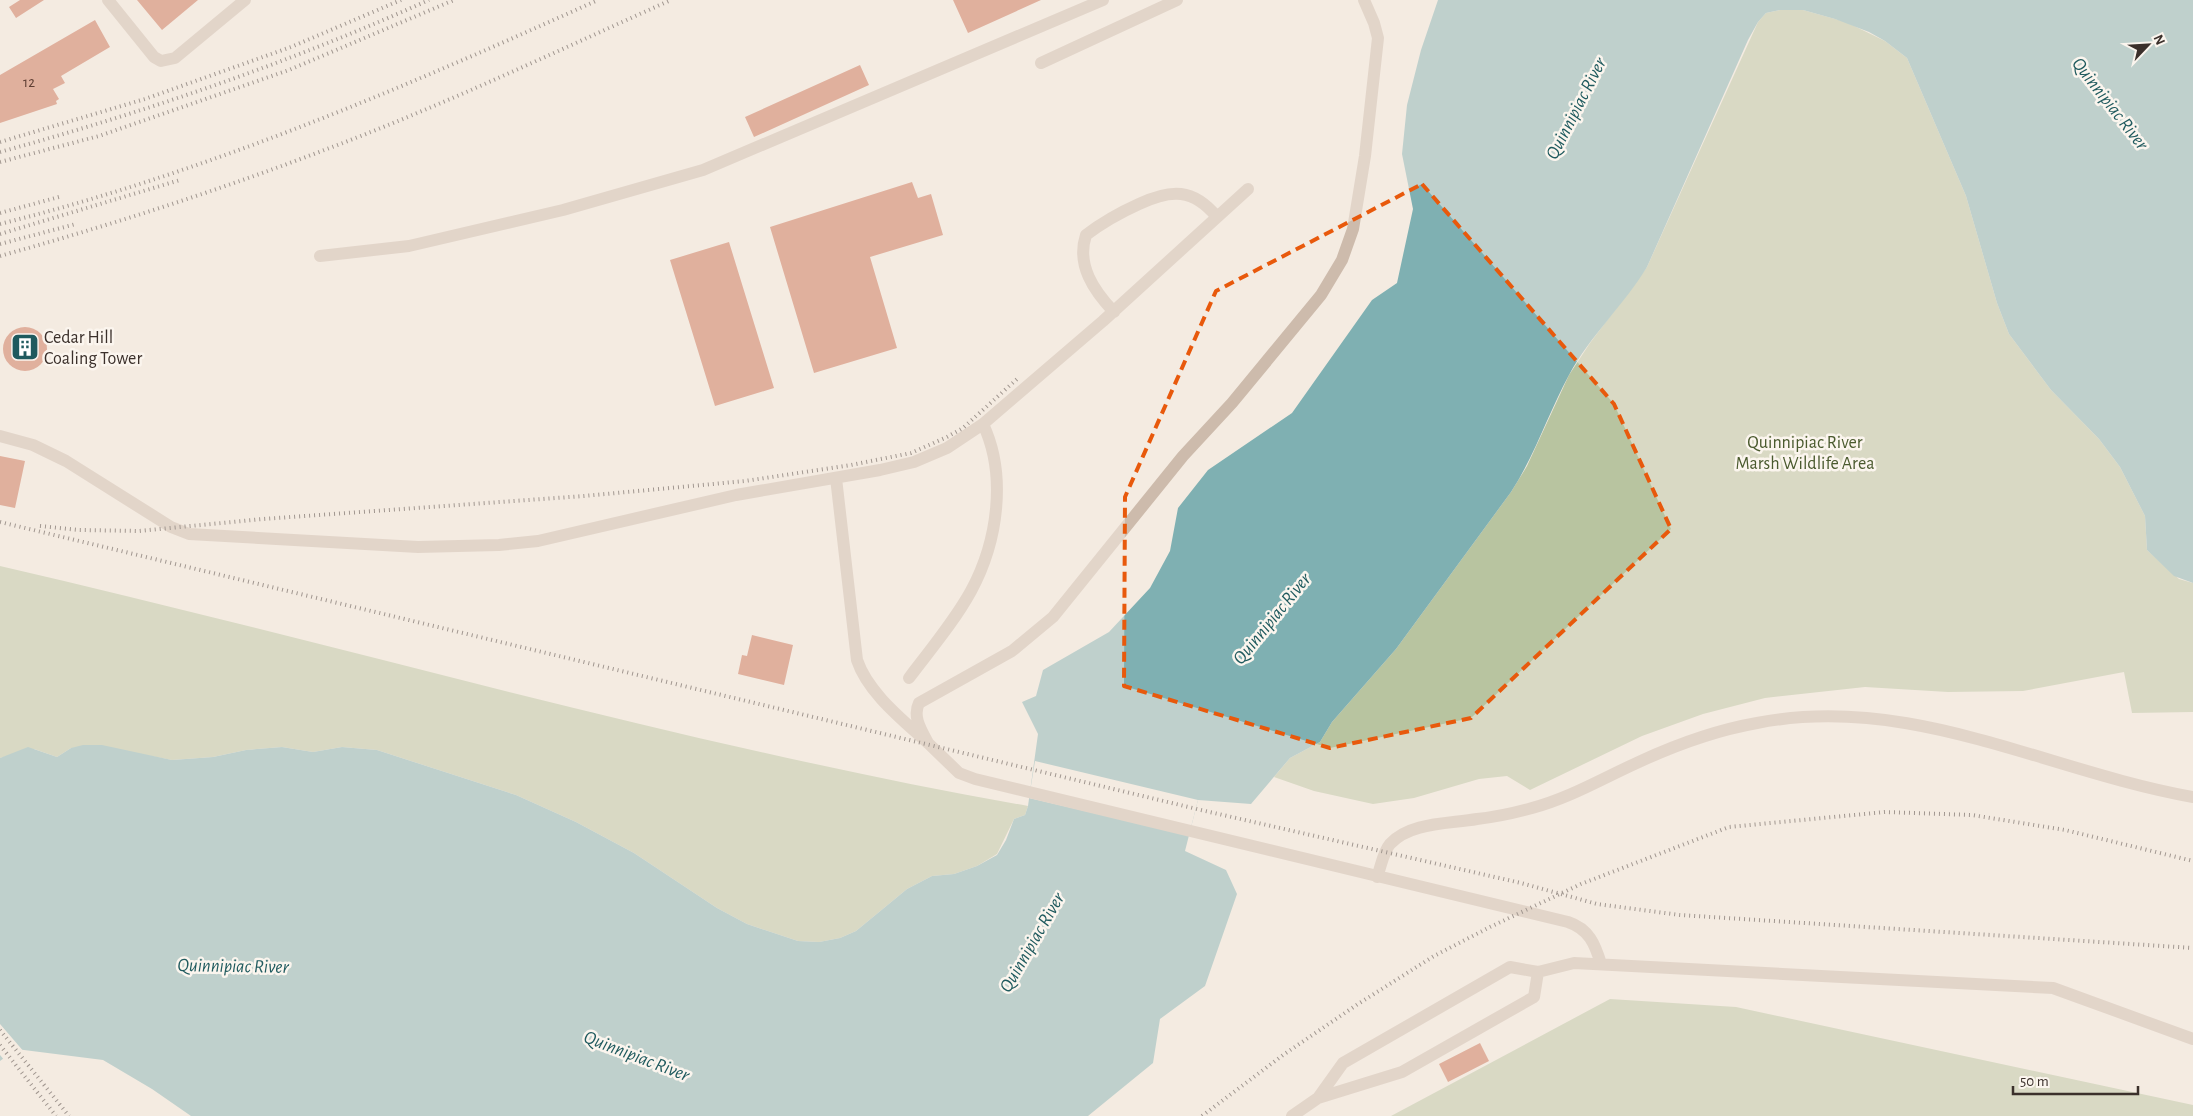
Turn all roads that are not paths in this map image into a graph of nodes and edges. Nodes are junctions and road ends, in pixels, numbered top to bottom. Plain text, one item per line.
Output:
1 (108, 0) edge
2 (245, 0) edge
3 (1103, 0) edge
4 (1177, 0) edge
5 (1364, 0) edge
6 (1041, 63) dead end
7 (1248, 189) dead end
8 (1217, 217) junction
9 (320, 256) dead end
10 (1114, 312) junction
11 (983, 424) junction
12 (0, 436) edge
13 (836, 478) junction
14 (909, 678) dead end
15 (928, 743) junction
16 (2193, 797) edge
17 (1377, 877) junction
18 (1601, 964) junction
19 (1538, 972) junction
20 (2193, 1039) edge
21 (1318, 1098) junction
22 (1292, 1116) edge

1 - 2 street
3 - 9 street
4 - 6 street
5 - 15 street
7 - 8 street
8 - 10 street
8 - 10 street
10 - 11 street
11 - 13 street
11 - 14 street
12 - 13 street
13 - 15 street
15 - 17 street
16 - 17 street
17 - 18 street
18 - 19 street
18 - 20 street
19 - 21 street
19 - 21 street
21 - 22 street

